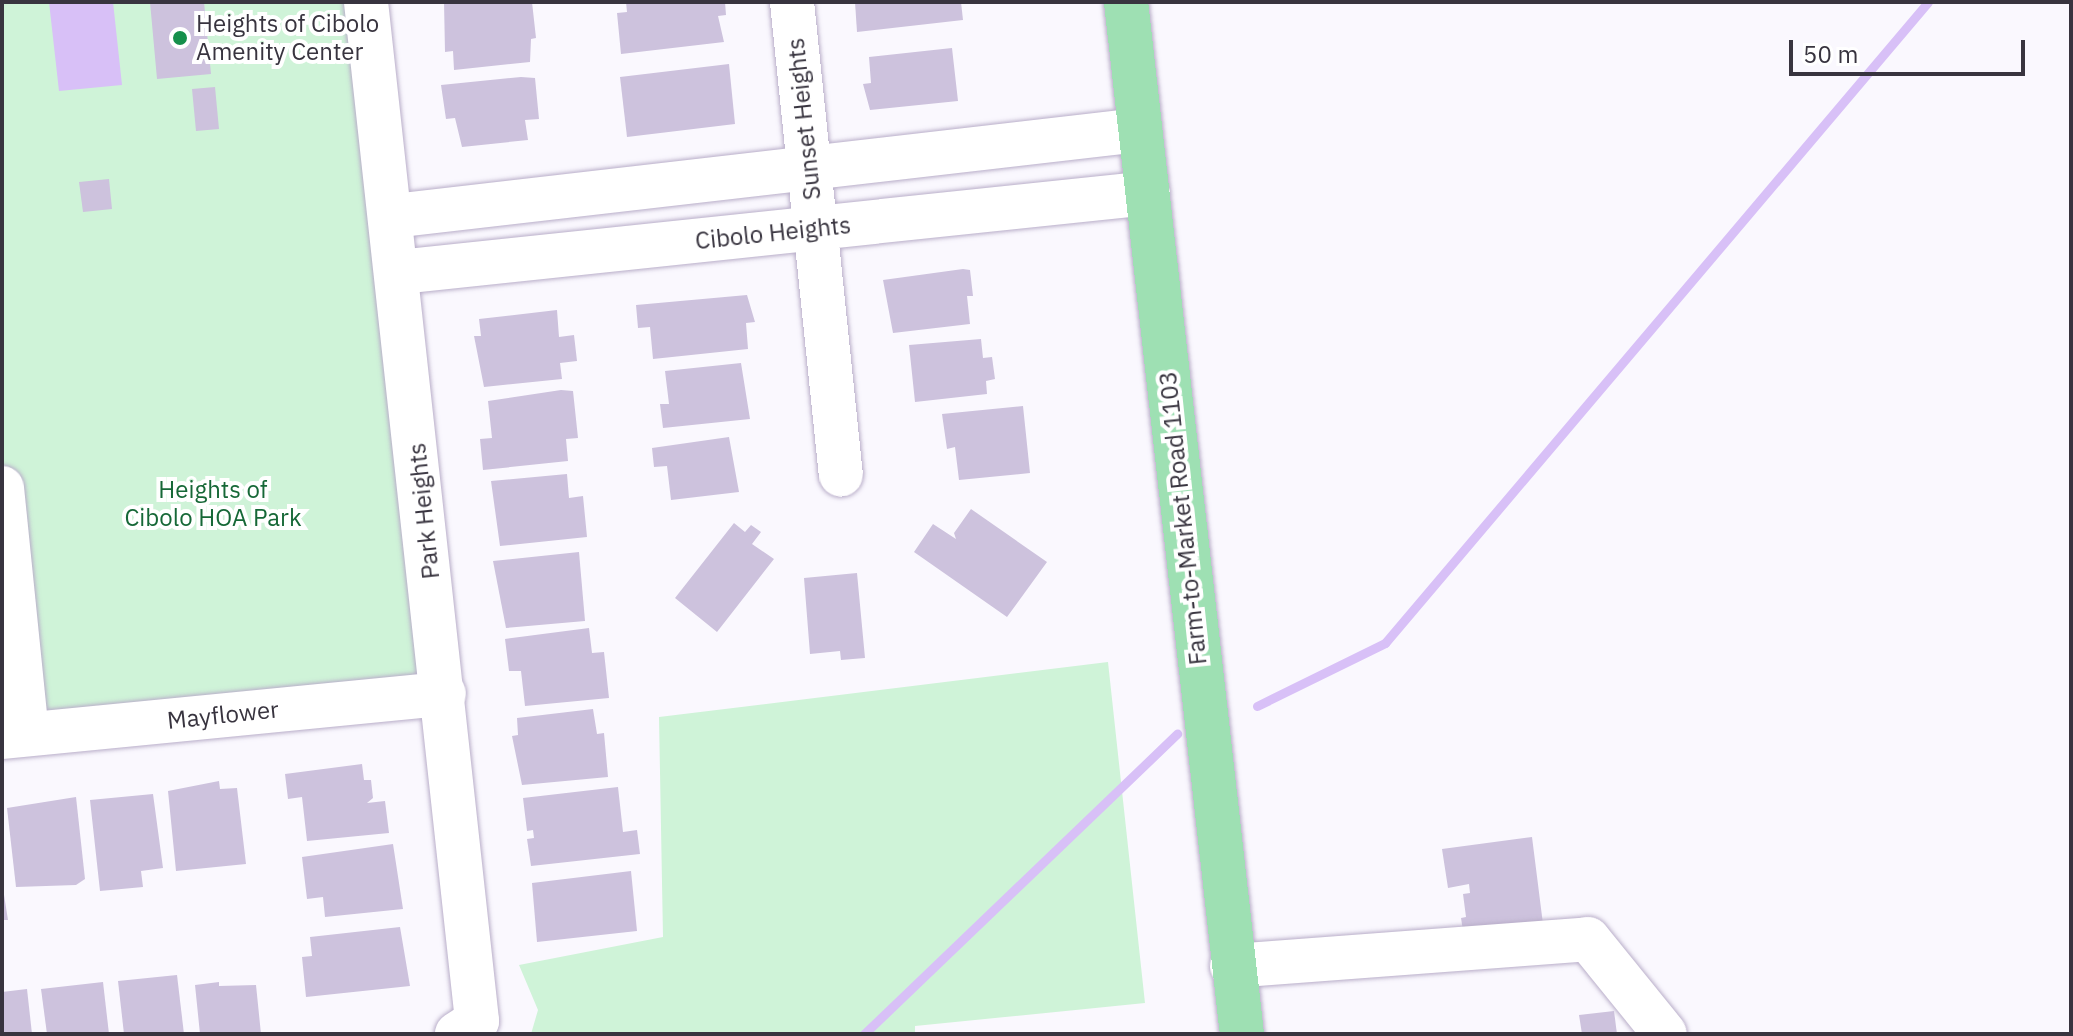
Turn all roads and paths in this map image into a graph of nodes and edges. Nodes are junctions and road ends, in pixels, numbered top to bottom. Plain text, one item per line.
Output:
1 (366, 2) edge
2 (792, 2) edge
3 (1126, 2) edge
4 (1140, 130) junction
5 (810, 168) junction
6 (1148, 193) junction
7 (393, 216) junction
8 (816, 228) junction
9 (399, 272) junction
10 (841, 474) dead end
11 (2, 488) edge
12 (444, 694) junction
13 (15, 736) edge
14 (1232, 966) junction
15 (467, 1027) edge
16 (1242, 1034) edge
17 (1665, 1034) edge

1 - 7 street, Park Heights
2 - 5 street, Sunset Heights
3 - 4 main road, Farm-to-Market Road 1103
4 - 5 street
4 - 6 main road, Farm-to-Market Road 1103
5 - 7 street
5 - 8 street, Sunset Heights
6 - 8 street, Cibolo Heights
6 - 14 main road, Farm-to-Market Road 1103
7 - 9 street, Park Heights
8 - 9 street, Cibolo Heights
8 - 10 street, Sunset Heights
9 - 12 street, Park Heights
11 - 13 street
12 - 13 street, Mayflower
12 - 15 street, Park Heights
14 - 16 main road, Farm-to-Market Road 1103
14 - 17 street

